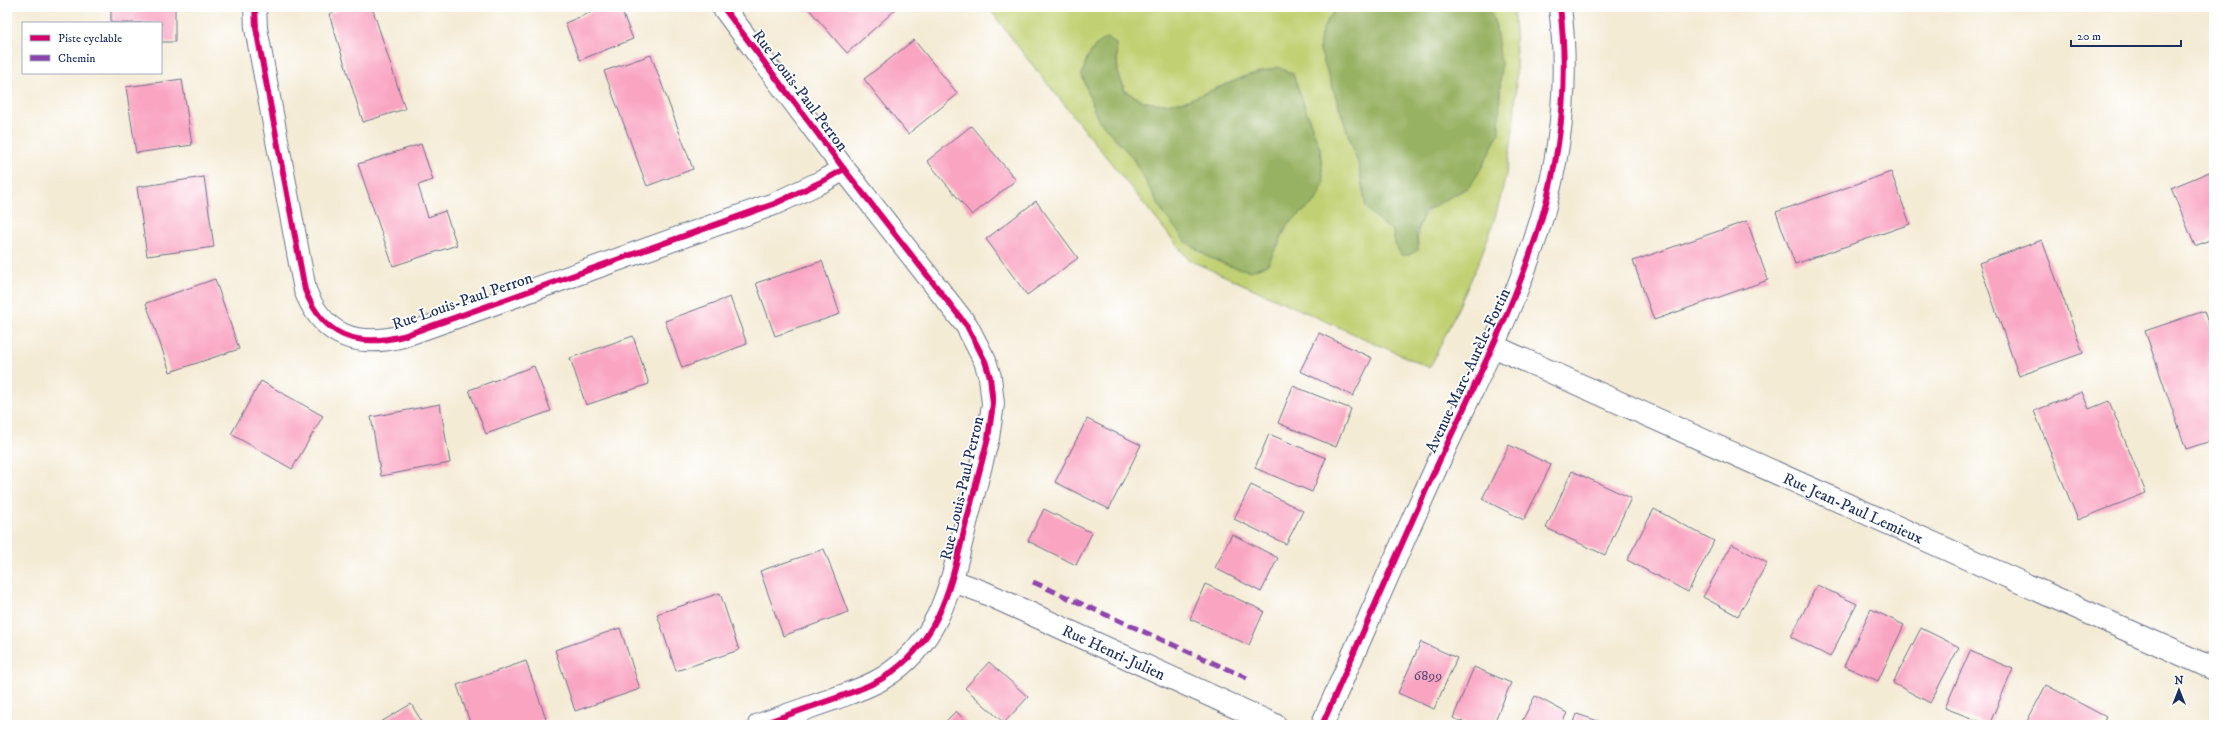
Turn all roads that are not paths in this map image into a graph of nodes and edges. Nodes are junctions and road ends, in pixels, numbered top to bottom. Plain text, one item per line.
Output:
1 (255, 7) edge
2 (722, 7) edge
3 (1560, 7) edge
4 (844, 169) junction
5 (1493, 346) junction
6 (953, 580) junction
7 (2214, 669) edge
8 (759, 725) edge
9 (1275, 725) edge
10 (1322, 725) edge

1 - 4 street, Rue Louis-Paul Perron
2 - 4 street, Rue Louis-Paul Perron
3 - 5 street, Avenue Marc-Aurèle-Fortin
4 - 6 street, Rue Louis-Paul Perron
5 - 7 street, Rue Jean-Paul Lemieux
5 - 10 street, Avenue Marc-Aurèle-Fortin
6 - 8 street, Rue Louis-Paul Perron
6 - 9 street, Rue Henri-Julien

